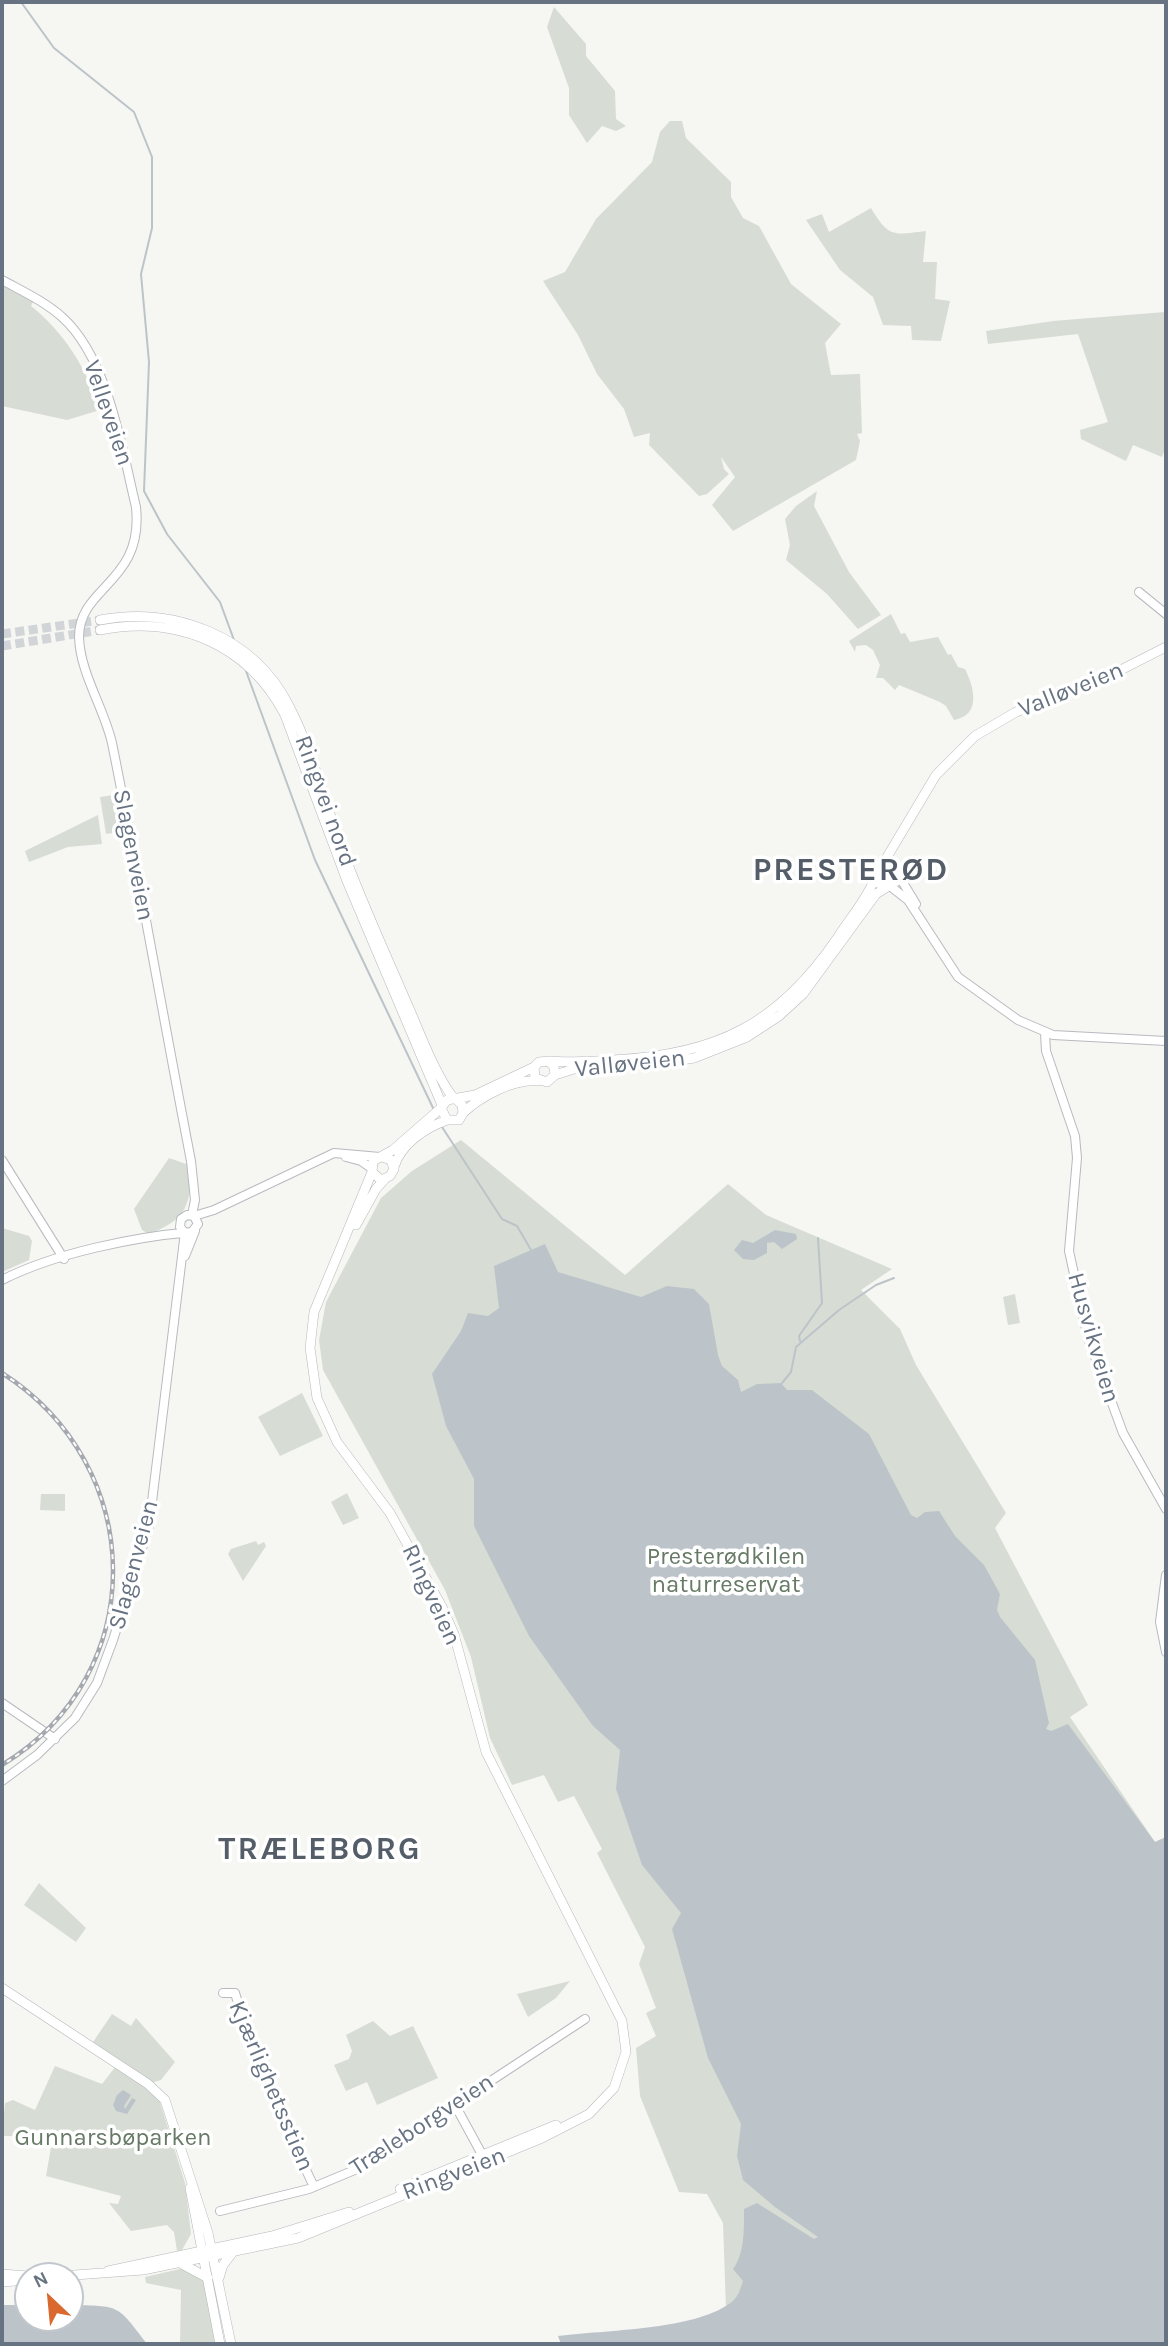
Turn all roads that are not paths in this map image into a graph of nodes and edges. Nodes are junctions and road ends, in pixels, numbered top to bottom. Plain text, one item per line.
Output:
1 (2, 280) edge
2 (135, 545) joint
3 (100, 620) tunnel mouth
4 (100, 630) tunnel mouth
5 (1165, 647) edge
6 (238, 652) junction
7 (924, 793) junction
8 (884, 862) junction
9 (898, 872) junction
10 (875, 878) junction
11 (888, 886) junction
12 (923, 923) junction
13 (1045, 1033) junction
14 (1166, 1041) edge
15 (549, 1061) junction
16 (534, 1067) junction
17 (555, 1075) junction
18 (538, 1081) junction
19 (455, 1099) junction
20 (463, 1113) junction
21 (440, 1115) junction
22 (381, 1157) junction
23 (2, 1160) edge
24 (394, 1169) junction
25 (371, 1170) junction
26 (385, 1179) junction
27 (189, 1224) junction
28 (64, 1259) junction
29 (335, 1259) junction
30 (2, 1280) edge
31 (1166, 1509) edge
32 (1166, 1575) edge
33 (1166, 1652) edge
34 (2, 1703) edge
35 (55, 1740) junction
36 (2, 1781) edge
37 (2, 1987) edge
38 (223, 1993) dead end
39 (585, 2019) dead end
40 (455, 2105) junction
41 (183, 2155) junction
42 (481, 2160) junction
43 (314, 2187) junction
44 (219, 2211) dead end
45 (197, 2222) junction
46 (198, 2233) junction
47 (233, 2252) junction
48 (208, 2253) junction
49 (182, 2258) junction
50 (84, 2274) edge
51 (208, 2277) junction
52 (219, 2278) junction
53 (220, 2344) edge
54 (226, 2344) edge
55 (232, 2344) edge

1 - 2 main road, Velleveien
2 - 27 main road, Slagenveien
3 - 6 main road, Ringvei nord
4 - 6 main road, Ringvei nord
5 - 7 main road, Valløveien
6 - 19 main road, Ringvei nord
6 - 21 main road, Ringvei nord
7 - 8 main road, Valløveien
7 - 9 main road, Valløveien
8 - 9 main road
8 - 10 main road, Valløveien
9 - 11 main road, Valløveien
9 - 12 main road
10 - 11 main road
10 - 15 main road, Valløveien
11 - 12 main road
11 - 17 main road, Valløveien
12 - 13 main road
13 - 14 main road
13 - 31 main road, Husvikveien
15 - 16 main road, Valløveien
15 - 17 main road, Valløveien
16 - 18 main road
16 - 19 main road, Valløveien
17 - 18 main road, Valløveien
18 - 20 main road, Valløveien
19 - 20 main road
19 - 21 main road, Valløveien
20 - 21 main road, Valløveien
21 - 22 main road, Ringveien
21 - 24 main road, Valløveien
22 - 24 main road
22 - 25 main road, Ringveien
22 - 27 main road
23 - 28 main road
24 - 26 main road, Ringveien
25 - 26 main road
25 - 27 main road
25 - 29 main road, Ringveien
26 - 29 main road, Ringveien
27 - 28 main road
27 - 35 main road, Slagenveien
28 - 30 main road
29 - 42 main road, Ringveien
32 - 33 main road
34 - 35 main road
35 - 36 main road, Slagenveien
37 - 41 main road
38 - 43 main road, Kjærlighetsstien
39 - 40 main road, Træleborgveien
40 - 42 main road
40 - 43 main road, Træleborgveien
41 - 45 main road
41 - 48 main road
42 - 47 main road, Ringveien
42 - 48 main road, Ringveien
43 - 44 main road, Træleborgveien
45 - 46 main road
45 - 48 main road
46 - 48 main road
46 - 49 main road
47 - 48 main road, Ringveien
47 - 52 main road
48 - 49 main road
48 - 51 main road
48 - 52 main road
48 - 54 main road
49 - 50 main road
49 - 51 main road
51 - 53 main road
52 - 55 main road

